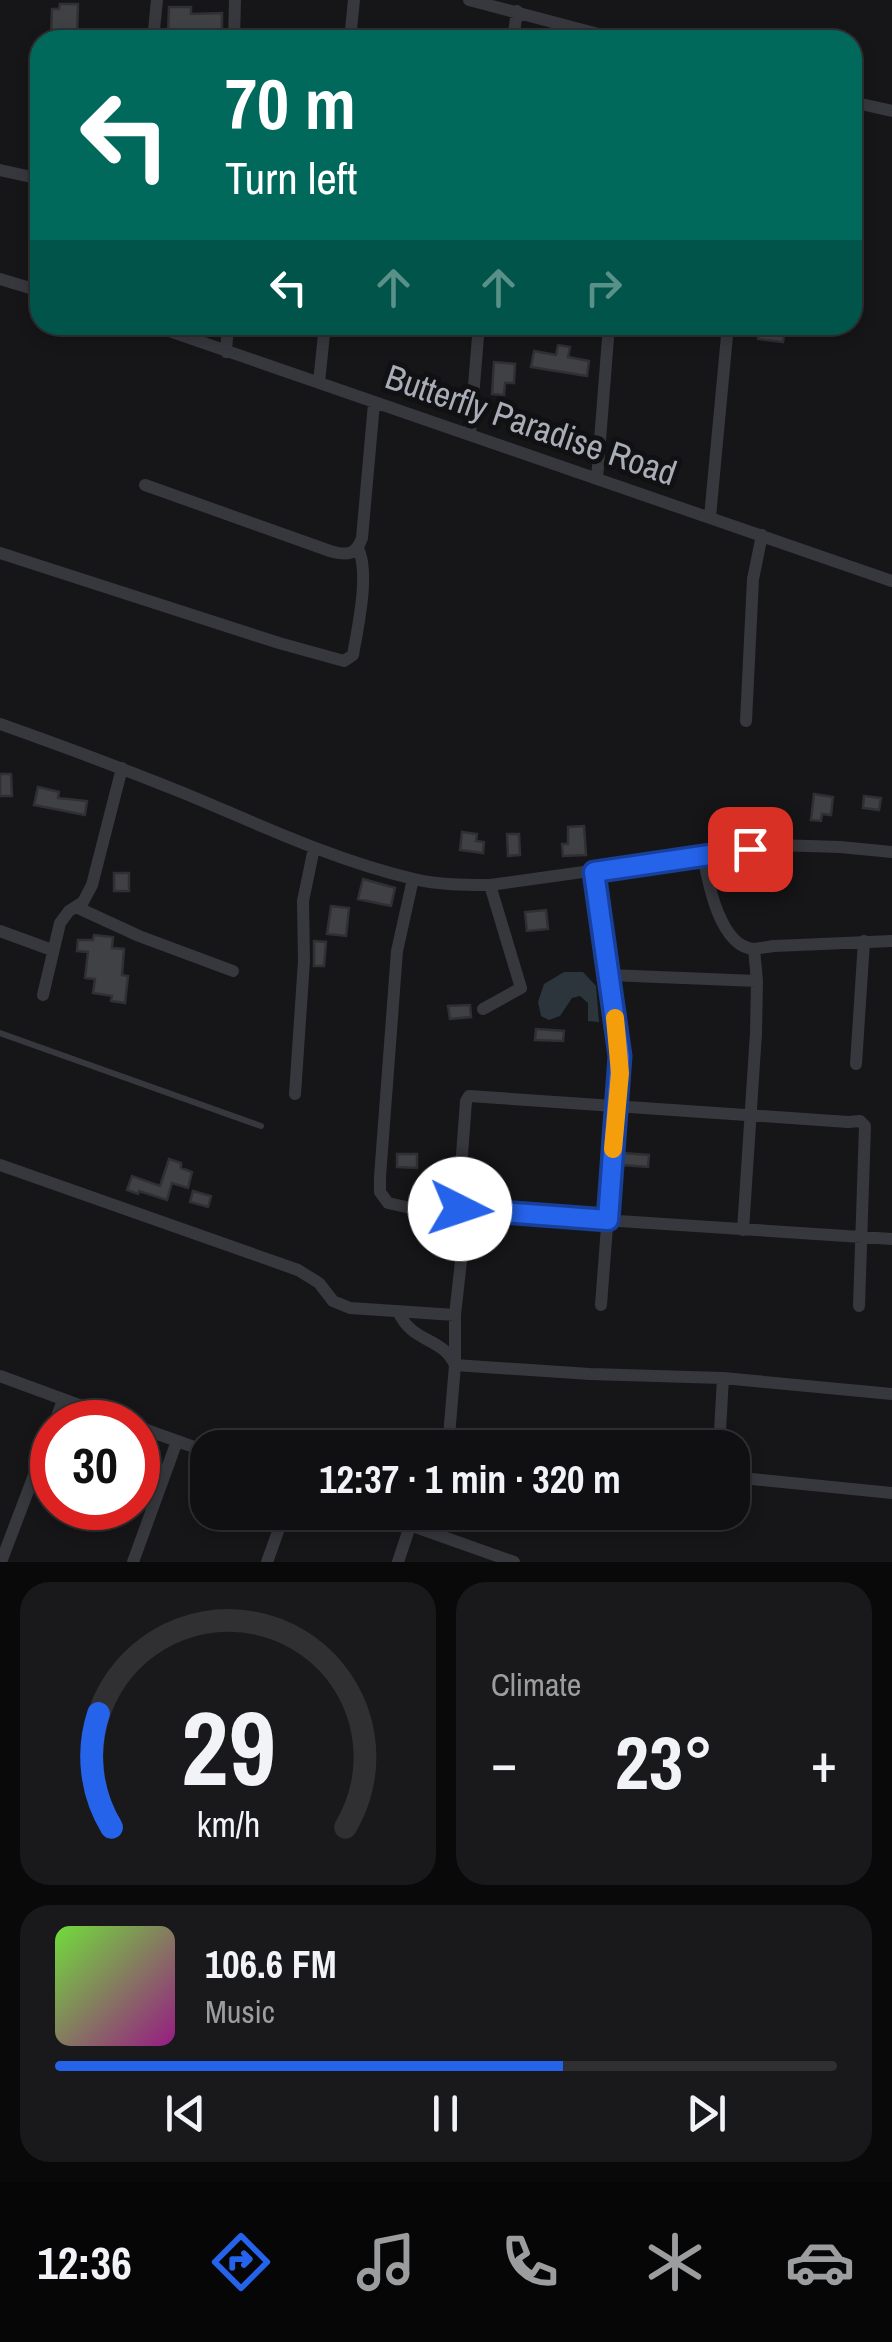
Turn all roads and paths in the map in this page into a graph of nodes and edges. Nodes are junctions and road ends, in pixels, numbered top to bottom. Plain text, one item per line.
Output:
1 (157, 0) edge
2 (234, 0) edge
3 (354, 0) edge
4 (469, 0) edge
5 (517, 12) junction
6 (564, 24) junction
7 (154, 30) edge
8 (234, 30) edge
9 (351, 30) edge
10 (514, 30) edge
11 (563, 30) edge
12 (585, 30) edge
13 (862, 104) edge
14 (892, 111) edge
15 (0, 170) edge
16 (30, 177) edge
17 (0, 279) edge
18 (30, 288) edge
19 (179, 335) edge
20 (227, 335) edge
21 (324, 335) edge
22 (478, 335) edge
23 (607, 335) edge
24 (727, 335) edge
25 (226, 352) junction
26 (319, 382) junction
27 (374, 404) junction
28 (470, 433) junction
29 (597, 479) junction
30 (145, 484) dead end
31 (710, 517) junction
32 (762, 536) junction
33 (358, 548) junction
34 (0, 554) edge
35 (892, 581) edge
36 (746, 722) dead end
37 (0, 724) edge
38 (122, 768) junction
39 (314, 848) junction
40 (892, 852) edge
41 (703, 855) junction
42 (594, 872) junction
43 (413, 879) junction
44 (490, 884) junction
45 (76, 907) junction
46 (0, 931) edge
47 (864, 941) junction
48 (892, 941) edge
49 (52, 950) junction
50 (754, 950) junction
51 (233, 971) dead end
52 (608, 976) junction
53 (757, 980) junction
54 (43, 996) dead end
55 (483, 1009) dead end
56 (0, 1033) edge
57 (856, 1064) dead end
58 (296, 1094) dead end
59 (618, 1107) junction
60 (750, 1115) junction
61 (261, 1126) dead end
62 (0, 1165) edge
63 (460, 1209) junction
64 (608, 1220) junction
65 (743, 1230) junction
66 (860, 1238) junction
67 (892, 1239) edge
68 (601, 1306) dead end
69 (859, 1306) dead end
70 (398, 1312) junction
71 (455, 1315) junction
72 (456, 1365) junction
73 (0, 1376) edge
74 (723, 1378) junction
75 (892, 1394) edge
76 (63, 1400) edge
77 (450, 1430) edge
78 (720, 1430) edge
79 (160, 1435) edge
80 (177, 1441) junction
81 (190, 1446) edge
82 (750, 1479) edge
83 (30, 1487) edge
84 (892, 1493) edge
85 (279, 1530) edge
86 (409, 1530) edge
87 (422, 1530) edge
88 (428, 1532) joint
89 (1, 1562) edge
90 (133, 1562) edge
91 (267, 1562) edge
92 (398, 1562) edge
93 (514, 1562) edge

1 - 7 street
2 - 8 street
3 - 9 street
4 - 5 street
5 - 6 street
5 - 10 street
6 - 11 street
6 - 12 street
13 - 14 street
15 - 16 street
17 - 18 street
19 - 25 street, Butterfly Paradise Road
20 - 25 street
21 - 26 street
22 - 28 street
23 - 29 street
24 - 31 street
25 - 26 street, Butterfly Paradise Road
26 - 27 street, Butterfly Paradise Road
27 - 28 street, Butterfly Paradise Road
27 - 33 street
28 - 29 street, Butterfly Paradise Road
29 - 31 street, Butterfly Paradise Road
30 - 33 street
31 - 32 street, Butterfly Paradise Road
32 - 35 street, Butterfly Paradise Road
32 - 36 street
33 - 34 street
37 - 38 street
38 - 39 street
38 - 45 street
39 - 43 street
39 - 58 street
40 - 41 street
41 - 42 street
41 - 50 street
42 - 44 street
42 - 52 street
43 - 44 street
43 - 63 street
44 - 55 street
45 - 49 street
45 - 51 street
46 - 49 street
47 - 48 street
47 - 50 street
47 - 57 street
49 - 54 street
50 - 53 street
52 - 53 street
52 - 59 street
53 - 60 street
56 - 61 lane
59 - 60 street
59 - 63 street
59 - 64 street
60 - 65 street
60 - 66 street
62 - 70 street
63 - 64 street
63 - 71 street
64 - 65 street
64 - 68 street
65 - 66 street
66 - 67 street
66 - 69 street
70 - 71 street
70 - 72 street
71 - 72 street
72 - 74 street
72 - 77 street
73 - 76 street
74 - 75 street
74 - 78 street
79 - 80 street
80 - 81 street
80 - 90 street
82 - 84 street
83 - 89 street
85 - 91 street
86 - 92 street
87 - 88 street
88 - 93 street

